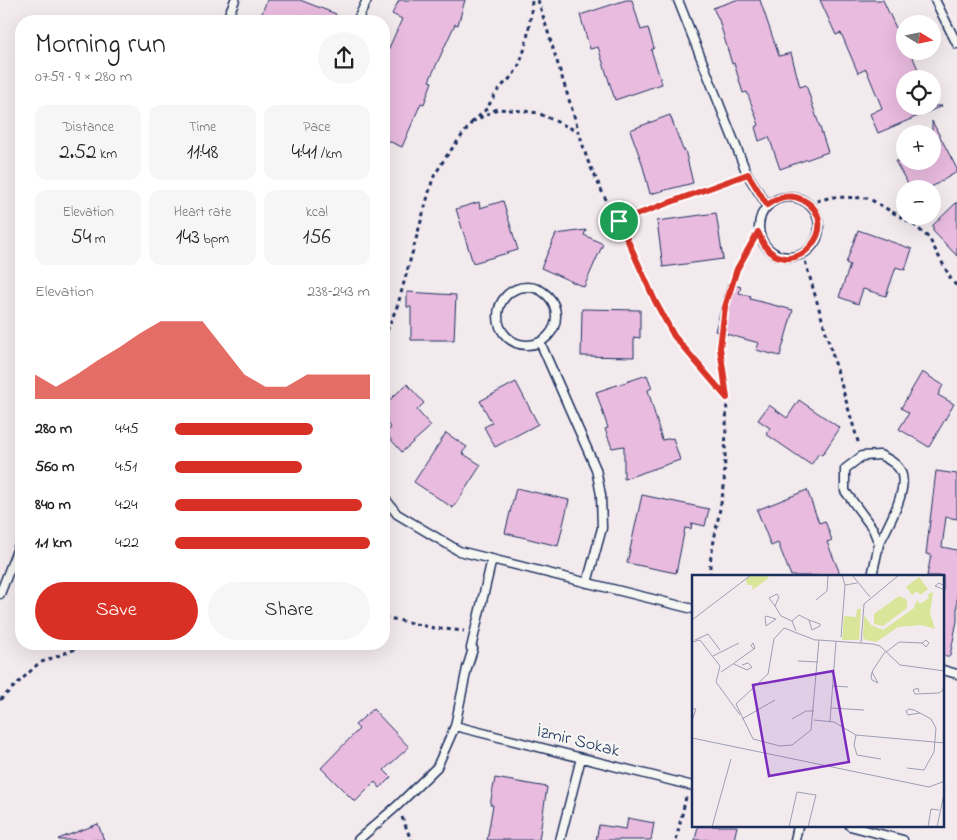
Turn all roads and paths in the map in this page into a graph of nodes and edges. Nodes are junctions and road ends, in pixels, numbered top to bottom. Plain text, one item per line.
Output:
1 (235, 0) edge
2 (367, 0) edge
3 (532, 0) edge
4 (538, 0) edge
5 (678, 0) edge
6 (935, 0) edge
7 (229, 15) edge
8 (360, 15) edge
9 (957, 44) edge
10 (472, 122) junction
11 (579, 132) junction
12 (748, 174) junction
13 (809, 203) junction
14 (767, 205) junction
15 (619, 221) junction
16 (758, 232) junction
17 (803, 254) junction
18 (952, 281) junction
19 (957, 282) edge
20 (957, 286) edge
21 (390, 323) edge
22 (540, 342) junction
23 (727, 398) junction
24 (862, 456) junction
25 (390, 505) edge
26 (879, 544) junction
27 (15, 555) edge
28 (492, 559) junction
29 (710, 575) edge
30 (872, 575) edge
31 (587, 583) junction
32 (0, 594) edge
33 (692, 609) edge
34 (390, 618) edge
35 (474, 632) junction
36 (73, 650) edge
37 (944, 670) edge
38 (957, 674) edge
39 (0, 700) edge
40 (455, 726) junction
41 (581, 758) junction
42 (691, 786) edge
43 (398, 806) junction
44 (858, 828) edge
45 (358, 840) edge
46 (411, 840) edge
47 (560, 840) edge
48 (676, 840) edge
49 (904, 840) edge

1 - 7 lane
2 - 8 lane
3 - 10 path
4 - 11 path
5 - 12 lane
6 - 9 lane
10 - 11 path
10 - 21 path
11 - 15 path
12 - 14 lane
12 - 15 path
13 - 14 lane
13 - 17 lane
13 - 18 path
14 - 16 lane
15 - 23 path
16 - 17 lane
16 - 23 path
17 - 24 path
18 - 19 path
18 - 20 path
22 - 22 lane
22 - 31 lane
23 - 29 path
24 - 26 lane
24 - 26 lane
25 - 28 lane
26 - 30 lane
27 - 32 lane
28 - 31 lane
28 - 35 lane
31 - 33 lane
34 - 35 path
35 - 40 lane
36 - 39 path
37 - 38 lane
40 - 41 lane, İzmir Sokak
40 - 43 lane
41 - 42 lane, İzmir Sokak
41 - 47 lane
42 - 48 path
43 - 45 lane
43 - 46 path
44 - 49 lane

